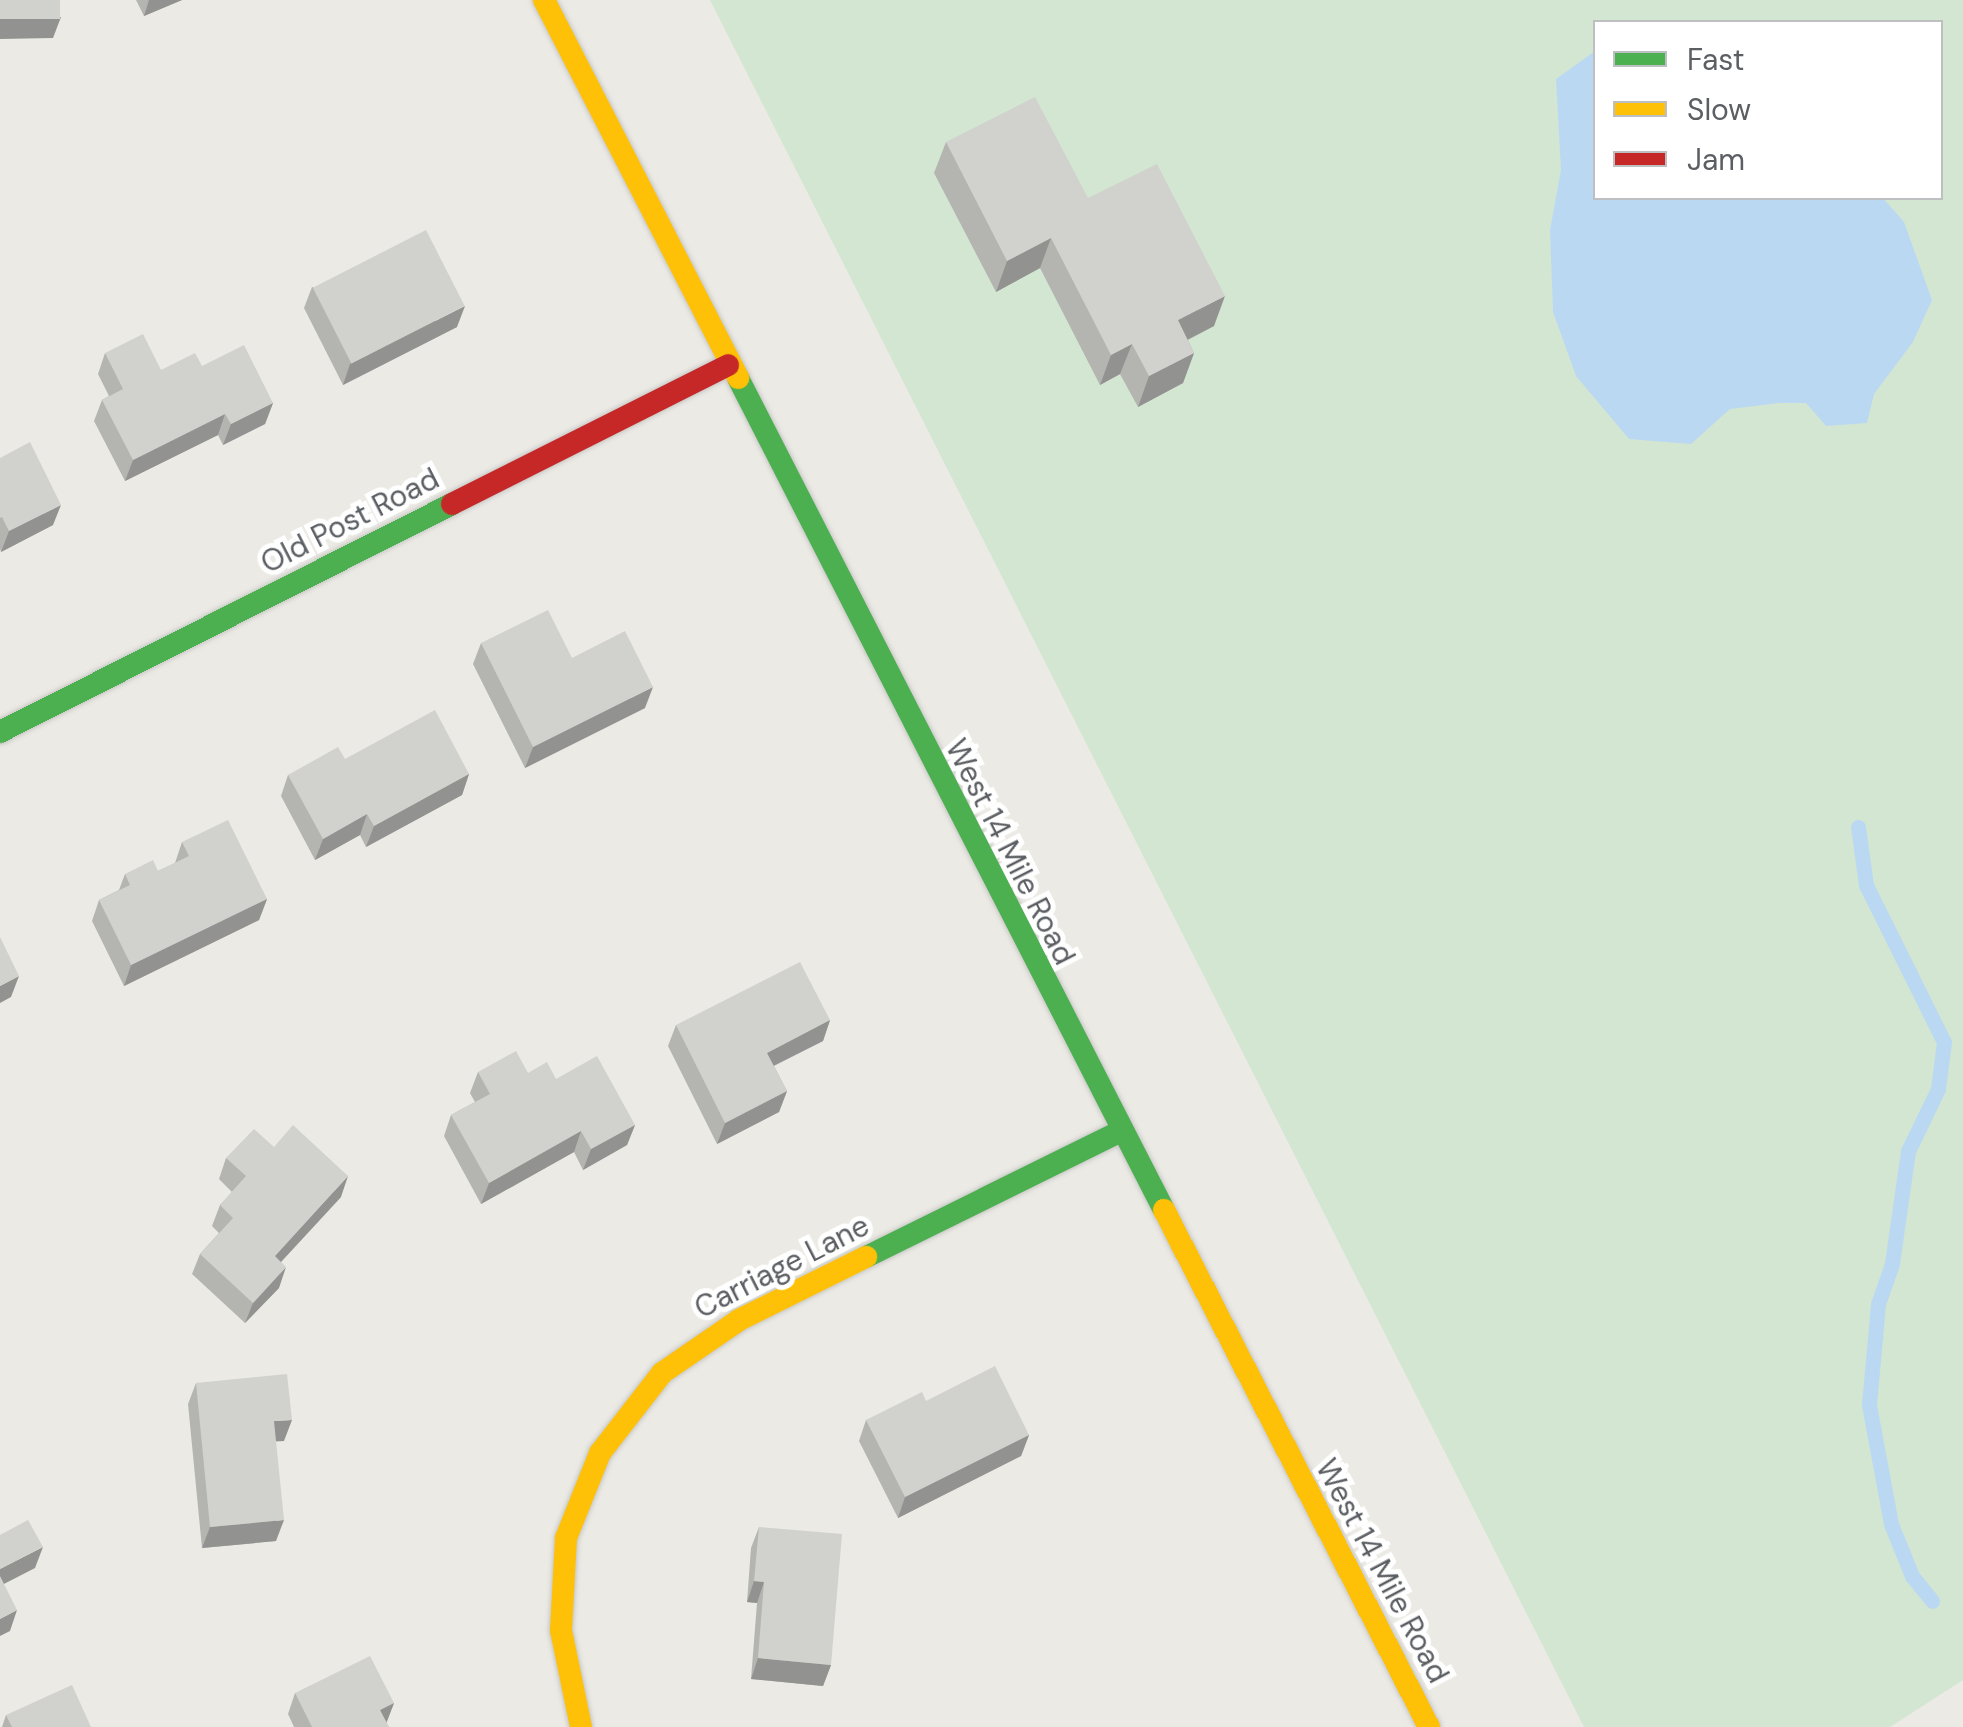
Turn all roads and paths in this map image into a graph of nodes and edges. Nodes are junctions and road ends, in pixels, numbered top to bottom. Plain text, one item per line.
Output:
1 (544, 0) edge
2 (728, 365) junction
3 (0, 732) edge
4 (1119, 1132) junction
5 (581, 1727) edge
6 (1429, 1727) edge

1 - 2 street, West 14 Mile Road
2 - 3 street, Old Post Road
2 - 4 street, West 14 Mile Road
4 - 5 street, Carriage Lane
4 - 6 street, West 14 Mile Road

